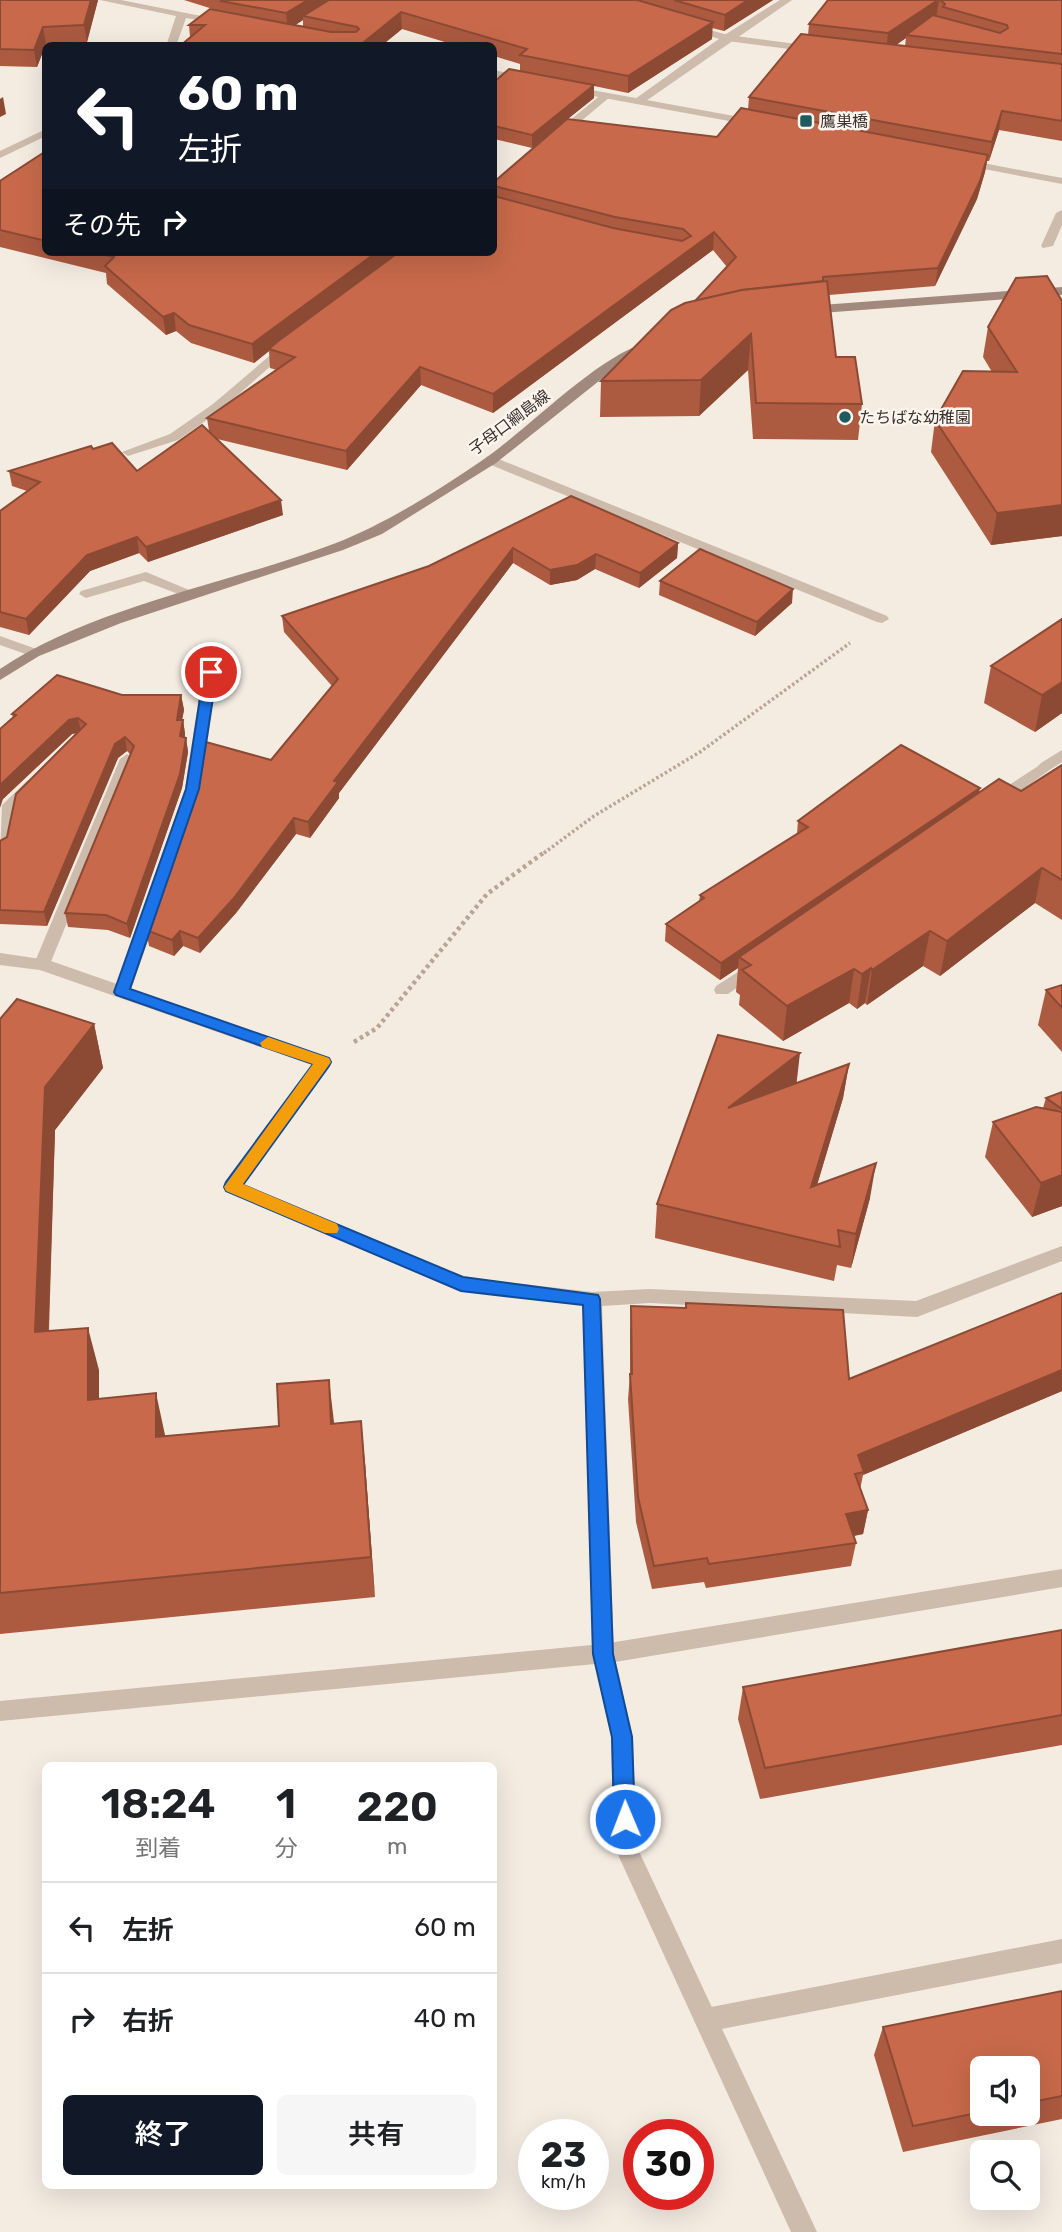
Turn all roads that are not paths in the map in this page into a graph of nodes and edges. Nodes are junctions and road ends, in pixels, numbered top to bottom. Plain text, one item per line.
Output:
1 (787, 0) edge
2 (111, 1) edge
3 (181, 14) junction
4 (674, 23) edge
5 (236, 24) edge
6 (727, 38) junction
7 (172, 42) edge
8 (821, 50) edge
9 (497, 75) edge
10 (531, 81) edge
11 (556, 86) edge
12 (606, 96) junction
13 (639, 101) junction
14 (762, 124) edge
15 (42, 134) edge
16 (544, 146) edge
17 (0, 155) edge
18 (953, 160) edge
19 (1062, 181) edge
20 (1062, 213) edge
21 (1047, 246) dead end
22 (1062, 291) edge
23 (797, 311) edge
24 (303, 333) edge
25 (653, 343) edge
26 (128, 452) dead end
27 (491, 460) junction
28 (86, 594) dead end
29 (194, 595) junction
30 (882, 620) road end
31 (0, 640) edge
32 (34, 653) junction
33 (211, 672) dead end
34 (0, 676) edge
35 (1062, 755) edge
36 (127, 759) edge
37 (40, 777) edge
38 (979, 813) edge
39 (0, 851) edge
40 (0, 959) edge
41 (766, 959) edge
42 (42, 964) junction
43 (722, 990) dead end
44 (121, 992) junction
45 (1062, 1253) edge
46 (592, 1299) junction
47 (1062, 1578) edge
48 (603, 1654) junction
49 (0, 1711) edge
50 (1062, 1951) edge
51 (706, 2020) junction
52 (804, 2232) edge

1 - 6 street
2 - 3 street
3 - 5 street
3 - 7 street
4 - 6 street
6 - 8 street
6 - 13 street
9 - 10 street
11 - 12 street
12 - 13 street
12 - 16 street
13 - 14 street
15 - 17 street
18 - 19 street
20 - 21 street
22 - 23 main road
24 - 26 street
25 - 27 main road, 子母口綱島線
27 - 29 main road, 子母口綱島線
27 - 30 street
28 - 29 street
29 - 32 main road, 子母口綱島線
31 - 32 street
32 - 34 main road, 子母口綱島線
33 - 44 street
35 - 38 street
36 - 42 street
37 - 39 street
40 - 42 street
41 - 43 street
42 - 44 street
44 - 46 street
45 - 46 street
46 - 48 street
47 - 48 street
48 - 49 street
48 - 51 street
50 - 51 street
51 - 52 street

